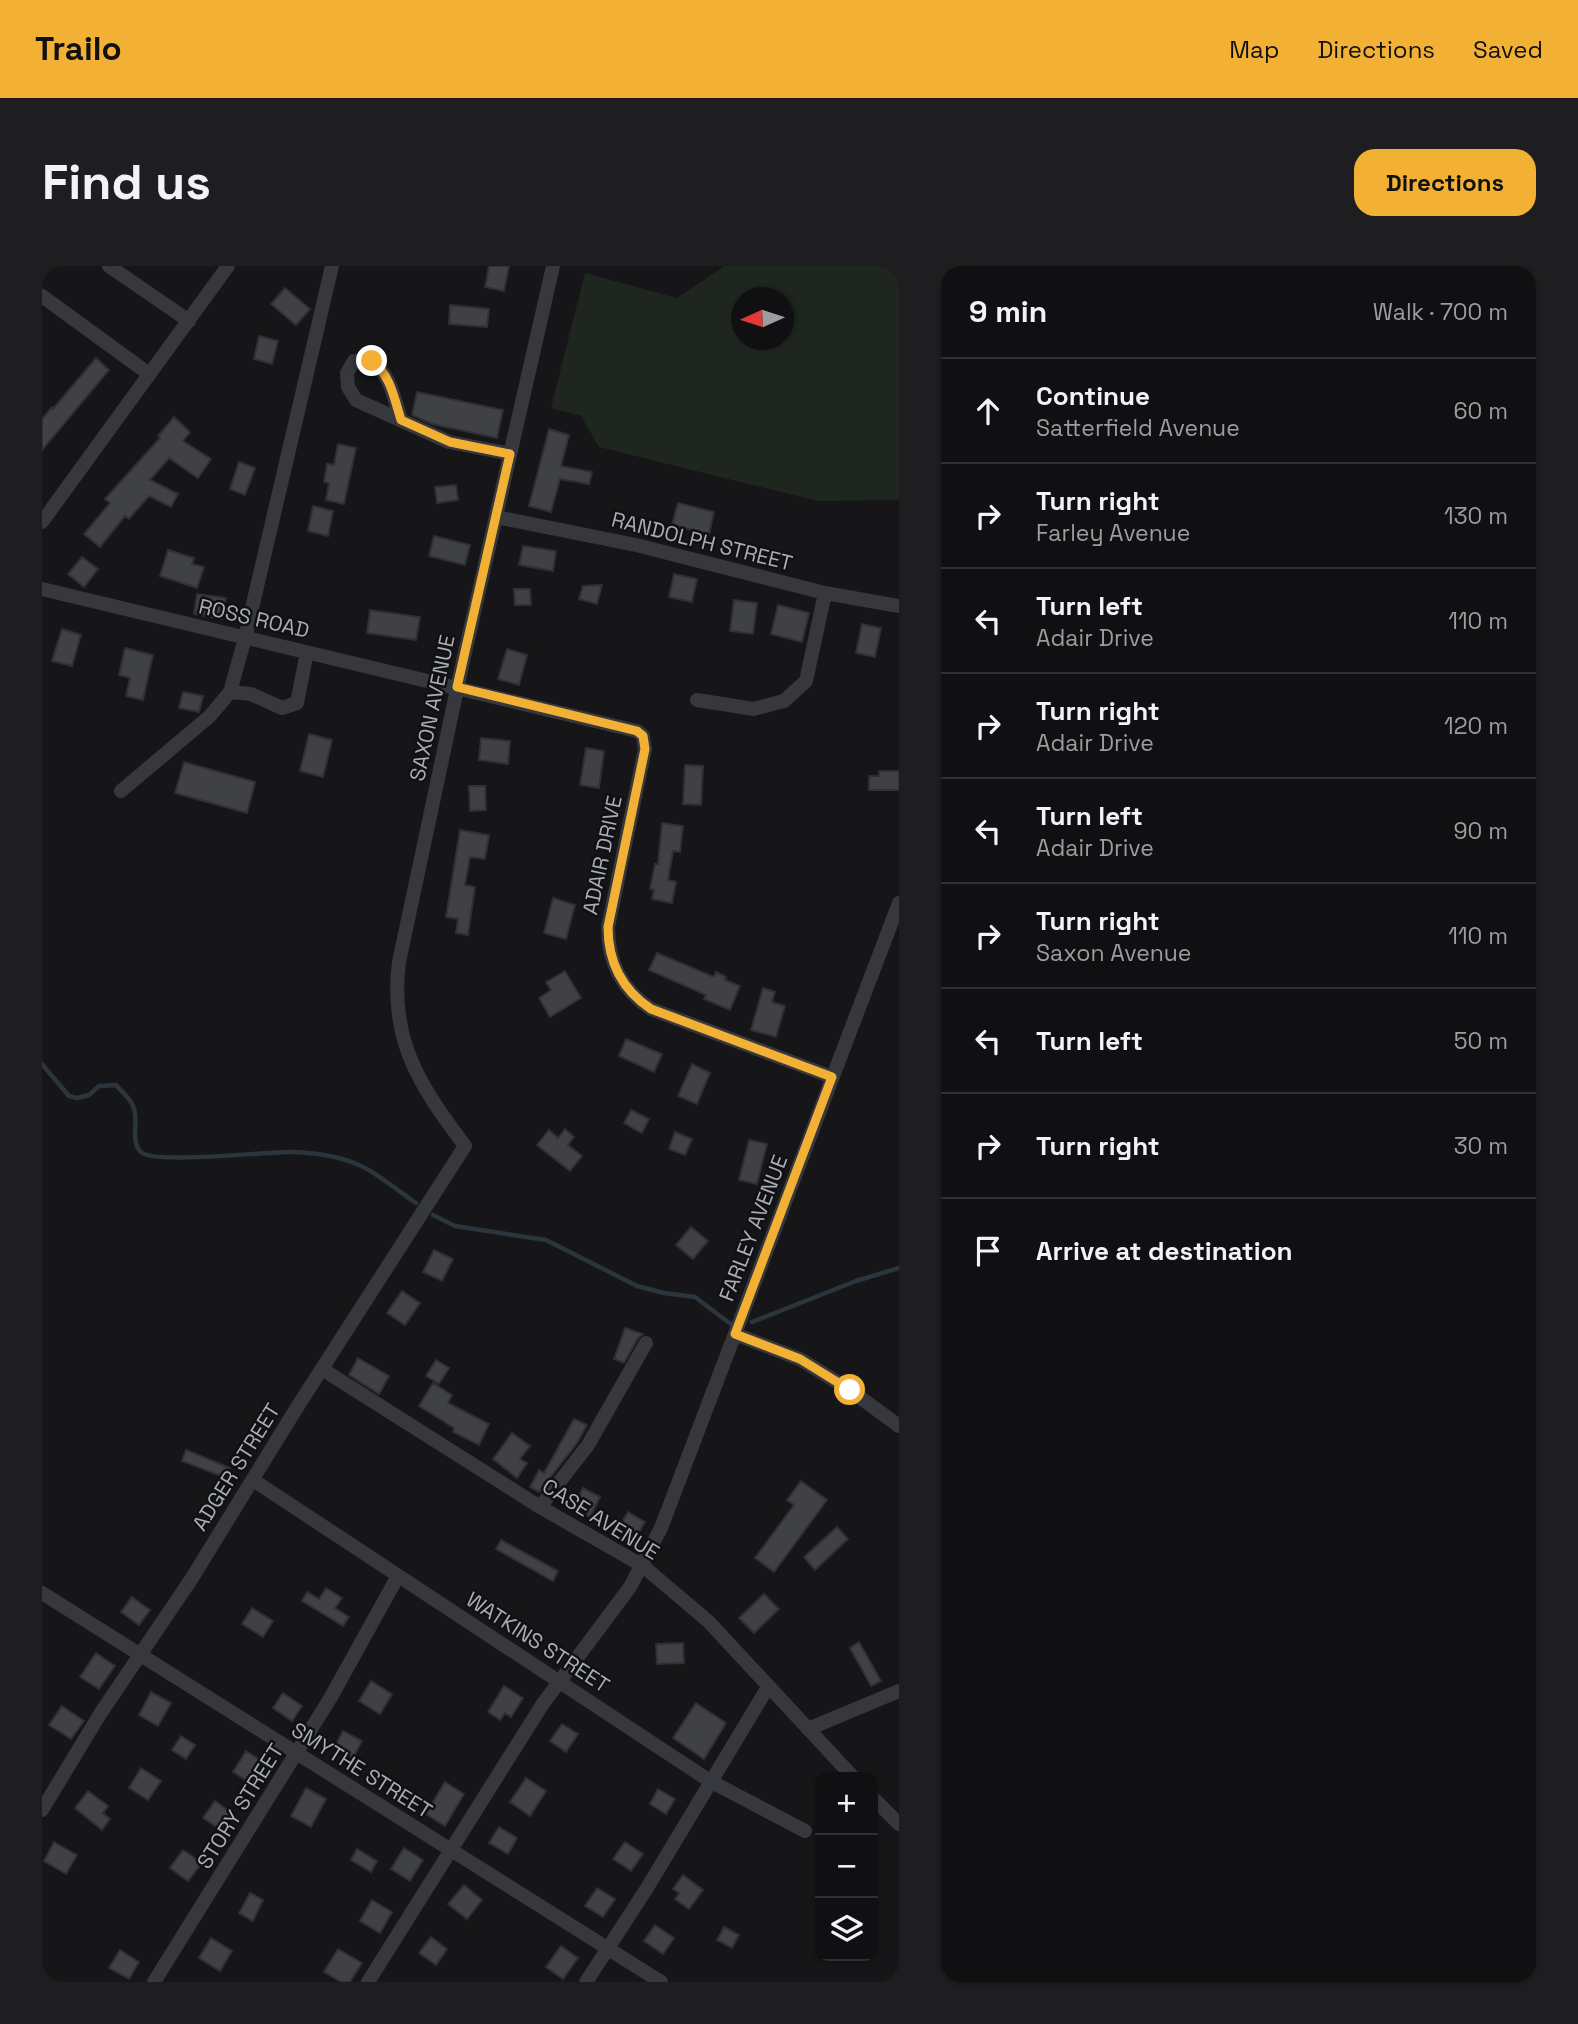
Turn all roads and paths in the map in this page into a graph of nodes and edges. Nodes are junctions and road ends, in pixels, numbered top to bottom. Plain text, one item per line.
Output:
1 (109, 266) edge
2 (228, 266) edge
3 (332, 266) edge
4 (552, 266) edge
5 (42, 296) edge
6 (189, 321) junction
7 (149, 374) junction
8 (401, 420) junction
9 (510, 454) junction
10 (496, 517) junction
11 (42, 522) edge
12 (42, 589) edge
13 (825, 593) junction
14 (899, 606) edge
15 (245, 638) junction
16 (307, 652) junction
17 (457, 687) junction
18 (230, 692) junction
19 (697, 700) dead end
20 (121, 790) dead end
21 (899, 903) edge
22 (832, 1077) junction
23 (465, 1146) joint
24 (735, 1334) junction
25 (646, 1343) dead end
26 (323, 1369) junction
27 (899, 1426) edge
28 (253, 1480) junction
29 (540, 1507) junction
30 (643, 1566) junction
31 (398, 1577) junction
32 (42, 1592) edge
33 (140, 1655) junction
34 (559, 1681) junction
35 (768, 1686) junction
36 (899, 1691) edge
37 (808, 1729) junction
38 (297, 1754) junction
39 (848, 1772) edge
40 (710, 1781) junction
41 (878, 1803) edge
42 (42, 1810) edge
43 (899, 1825) edge
44 (806, 1831) dead end
45 (451, 1850) junction
46 (607, 1948) junction
47 (154, 1982) edge
48 (368, 1982) edge
49 (586, 1982) edge
50 (661, 1982) edge

1 - 6 street
2 - 6 street
3 - 15 street
4 - 9 street, SAXON AVENUE
5 - 7 street
6 - 7 street
7 - 11 street
8 - 8 street
8 - 9 street
9 - 10 street, SAXON AVENUE
10 - 13 street, RANDOLPH STREET
10 - 17 street, SAXON AVENUE
12 - 15 street, ROSS ROAD
13 - 14 street, RANDOLPH STREET
13 - 19 street
15 - 16 street, ROSS ROAD
15 - 18 street
16 - 17 street, ROSS ROAD
16 - 18 street
17 - 22 street, ADAIR DRIVE
17 - 23 street, SAXON AVENUE
18 - 20 street
21 - 22 street, FARLEY AVENUE
22 - 24 street, FARLEY AVENUE
23 - 26 street, ADGER STREET
24 - 27 street
24 - 30 street, FARLEY AVENUE
25 - 29 street
26 - 28 street, ADGER STREET
26 - 29 street, CASE AVENUE
28 - 31 street, WATKINS STREET
28 - 33 street, ADGER STREET
29 - 30 street, CASE AVENUE
30 - 34 street, FARLEY AVENUE
30 - 35 street, CASE AVENUE
31 - 34 street, WATKINS STREET
31 - 38 street, STORY STREET
32 - 33 street, SMYTHE STREET
33 - 38 street, SMYTHE STREET
33 - 42 street, ADGER STREET
34 - 40 street, WATKINS STREET
34 - 45 street, FARLEY AVENUE
35 - 37 street, CASE AVENUE
35 - 40 street
36 - 37 street
37 - 39 street, CASE AVENUE
38 - 45 street, SMYTHE STREET
38 - 47 street, STORY STREET
40 - 44 street, WATKINS STREET
40 - 46 street
41 - 43 street
45 - 46 street, SMYTHE STREET
45 - 48 street, FARLEY AVENUE
46 - 49 street
46 - 50 street, SMYTHE STREET

